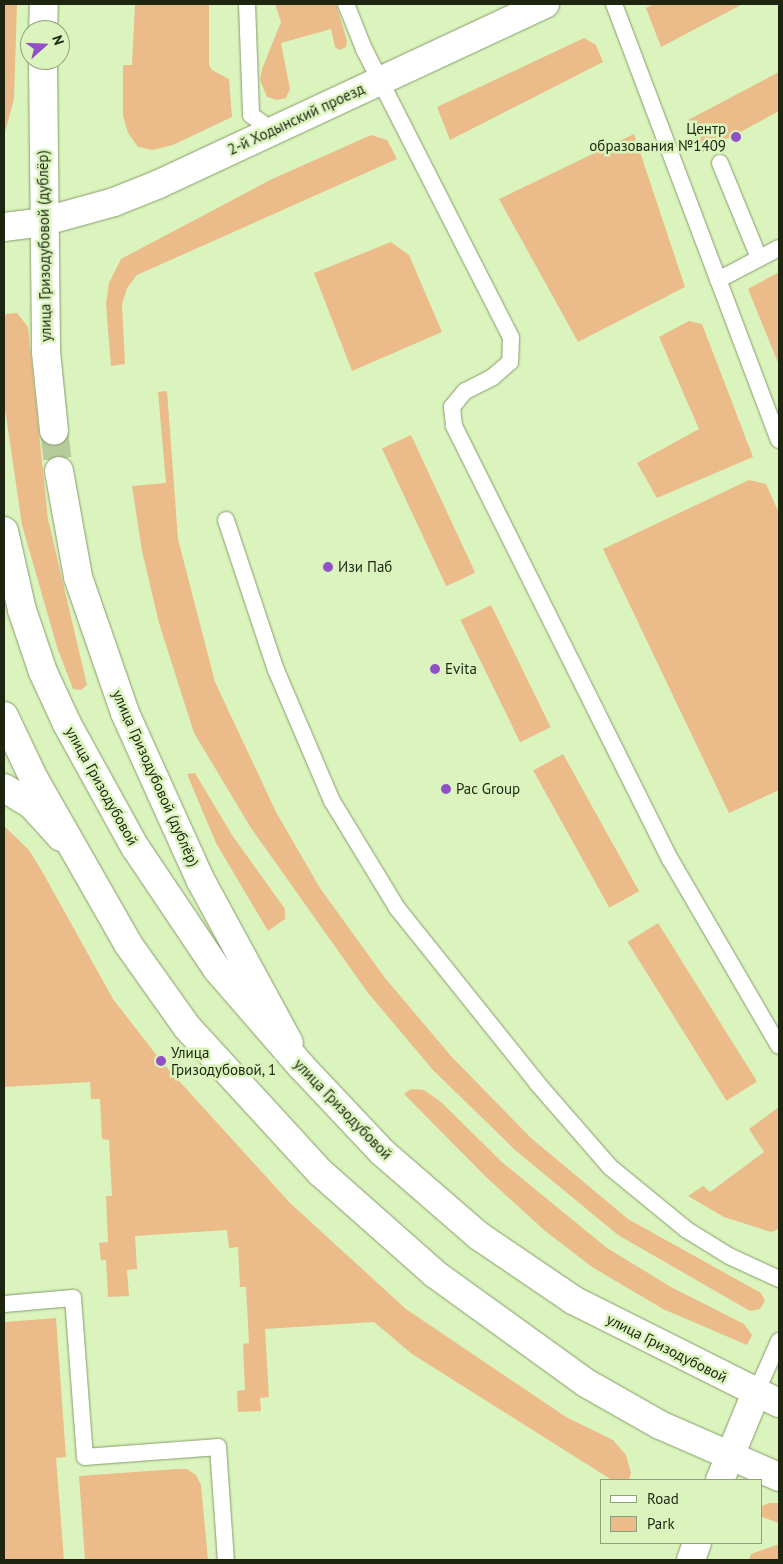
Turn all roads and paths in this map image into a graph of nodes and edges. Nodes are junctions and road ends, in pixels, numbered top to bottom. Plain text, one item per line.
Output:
1 (44, 4) edge
2 (247, 4) edge
3 (346, 4) edge
4 (545, 4) edge
5 (614, 4) edge
6 (43, 20) edge
7 (43, 70) edge
8 (380, 80) junction
9 (272, 131) junction
10 (720, 163) dead end
11 (42, 222) junction
12 (4, 227) edge
13 (779, 248) edge
14 (759, 258) junction
15 (718, 280) junction
16 (54, 431) tunnel mouth
17 (779, 440) edge
18 (59, 471) tunnel mouth
19 (226, 520) dead end
20 (4, 531) edge
21 (4, 716) edge
22 (4, 788) edge
23 (77, 855) junction
24 (779, 1046) edge
25 (301, 1066) junction
26 (779, 1279) edge
27 (4, 1304) edge
28 (779, 1341) edge
29 (767, 1398) edge
30 (725, 1468) edge
31 (779, 1476) edge
32 (697, 1544) edge
33 (226, 1560) edge
34 (691, 1560) edge

1 - 6 street
2 - 9 lane
3 - 8 lane
4 - 8 street, 2-й Ходынский проезд
5 - 15 lane
7 - 11 street, улица Гризодубовой (дублёр)
8 - 9 street, 2-й Ходынский проезд
8 - 24 lane
9 - 11 street, 2-й Ходынский проезд
10 - 14 lane
11 - 12 street, 2-й Ходынский проезд
11 - 16 street, улица Гризодубовой (дублёр)
13 - 14 lane
14 - 15 lane
15 - 17 lane
18 - 25 street, улица Гризодубовой (дублёр)
19 - 26 lane
20 - 25 street, улица Гризодубовой
21 - 23 street
22 - 23 street
23 - 30 street
25 - 29 street, улица Гризодубовой
27 - 33 lane
28 - 29 lane
29 - 30 street
30 - 31 street
32 - 34 street

